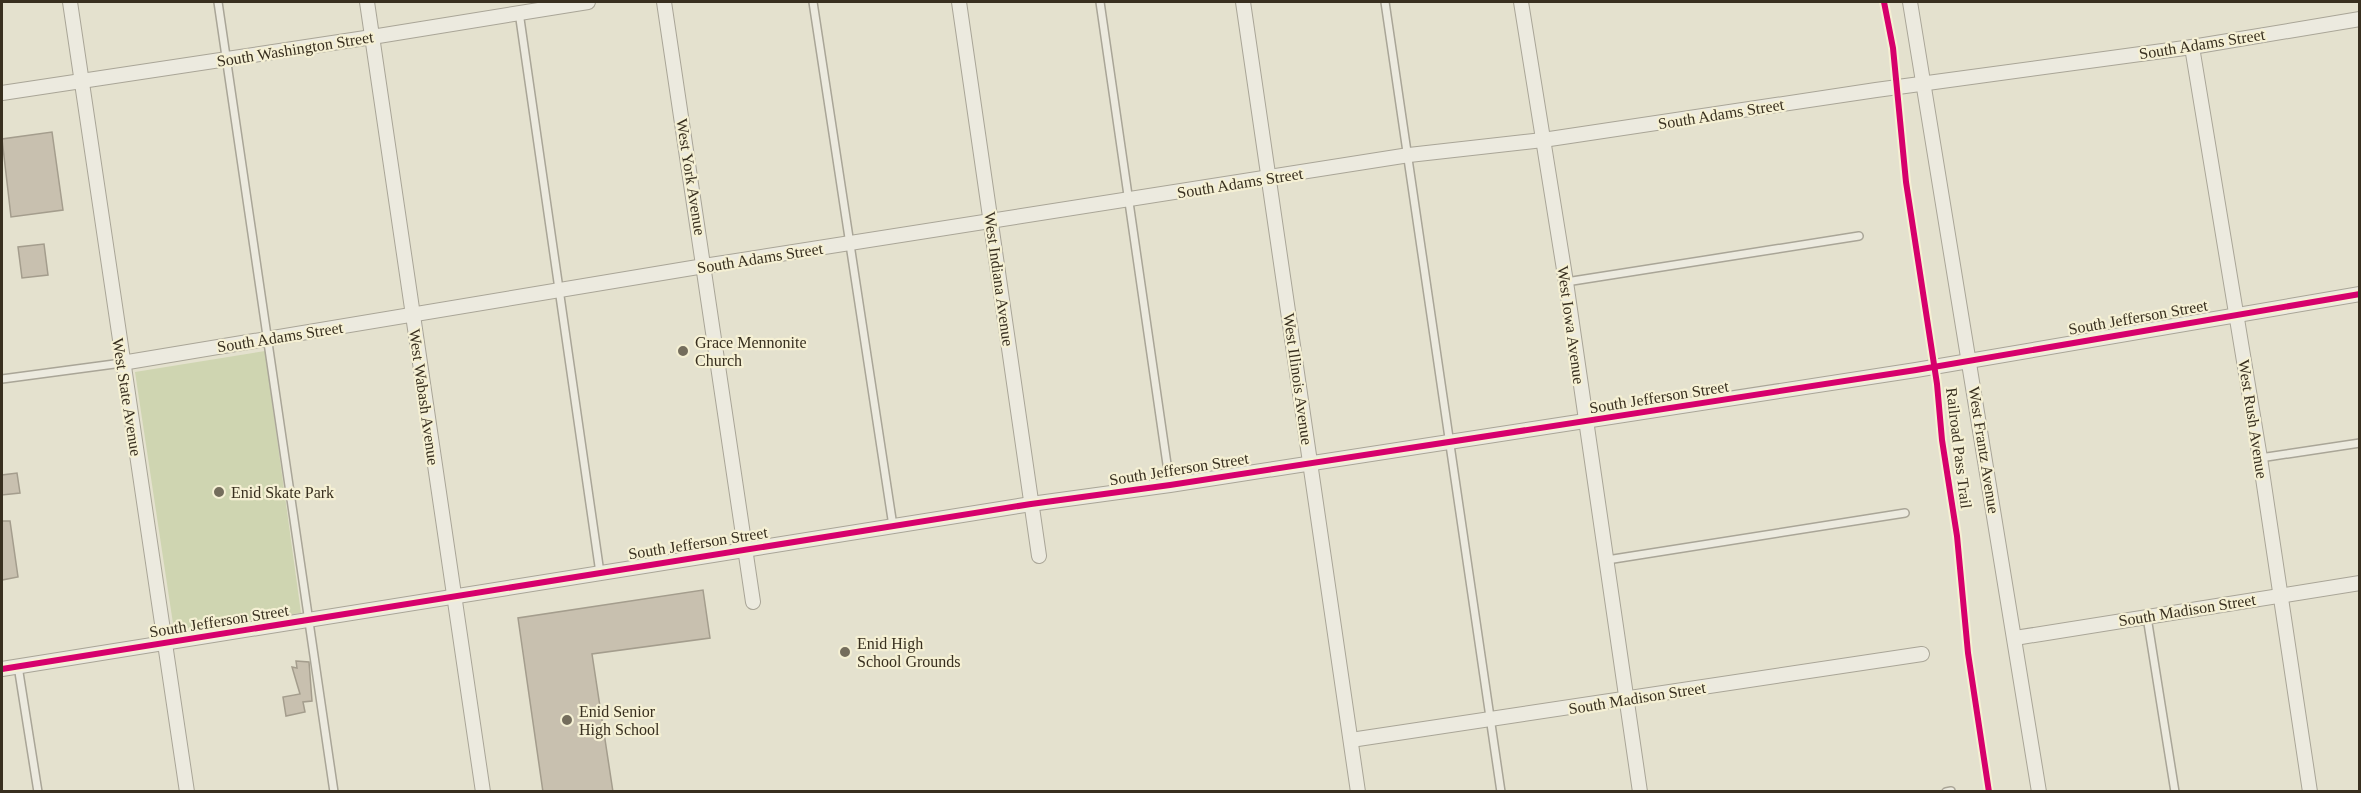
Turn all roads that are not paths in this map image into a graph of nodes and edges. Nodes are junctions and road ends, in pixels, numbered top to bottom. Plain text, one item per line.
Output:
1 (70, 2) edge
2 (218, 2) edge
3 (367, 2) edge
4 (588, 2) edge
5 (664, 2) edge
6 (813, 2) edge
7 (959, 2) edge
8 (1100, 2) edge
9 (1243, 2) edge
10 (1385, 2) edge
11 (1522, 2) edge
12 (1910, 2) edge
13 (519, 12) junction
14 (2360, 19) edge
15 (372, 37) junction
16 (2192, 47) junction
17 (226, 59) junction
18 (82, 81) junction
19 (1924, 85) junction
20 (2, 93) edge
21 (1543, 141) junction
22 (1409, 155) junction
23 (1270, 178) junction
24 (1128, 201) junction
25 (991, 223) junction
26 (1859, 236) dead end
27 (852, 244) junction
28 (704, 266) junction
29 (1566, 282) junction
30 (561, 291) junction
31 (2360, 294) edge
32 (2236, 314) junction
33 (412, 315) junction
34 (268, 339) junction
35 (1970, 361) junction
36 (122, 363) junction
37 (2, 379) edge
38 (1586, 422) junction
39 (1449, 442) junction
40 (2360, 443) edge
41 (2260, 458) junction
42 (1309, 463) junction
43 (1170, 485) junction
44 (1030, 504) junction
45 (1905, 513) dead end
46 (893, 526) junction
47 (746, 549) junction
48 (1039, 556) dead end
49 (1607, 560) junction
50 (600, 573) junction
51 (2360, 583) edge
52 (2281, 595) junction
53 (454, 597) junction
54 (753, 602) dead end
55 (2147, 617) junction
56 (309, 620) junction
57 (2014, 638) junction
58 (165, 643) junction
59 (1922, 654) dead end
60 (18, 666) junction
61 (2, 669) edge
62 (1627, 700) junction
63 (1491, 720) junction
64 (1351, 740) junction
65 (1950, 791) edge
66 (38, 792) edge
67 (187, 792) edge
68 (334, 792) edge
69 (483, 792) edge
70 (1358, 792) edge
71 (1501, 792) edge
72 (1640, 792) edge
73 (1946, 792) edge
74 (2040, 792) edge
75 (2175, 792) edge
76 (2310, 792) edge

1 - 18 street, West State Avenue
2 - 17 lane
3 - 15 street, West Wabash Avenue
4 - 13 street, South Washington Street
5 - 28 street, West York Avenue
6 - 27 lane
7 - 25 street, West Indiana Avenue
8 - 24 lane
9 - 23 street, West Illinois Avenue
10 - 22 lane
11 - 21 street, West Iowa Avenue
12 - 19 street, West Frantz Avenue
13 - 15 street, South Washington Street
13 - 30 lane
14 - 16 street, South Adams Street
15 - 17 street, South Washington Street
15 - 33 street, West Wabash Avenue
16 - 19 street, South Adams Street
16 - 32 street, West Rush Avenue
17 - 18 street, South Washington Street
17 - 34 lane
18 - 20 street, South Washington Street
18 - 36 street, West State Avenue
19 - 21 street, South Adams Street
19 - 35 street, West Frantz Avenue
21 - 22 street, South Adams Street
21 - 29 street, West Iowa Avenue
22 - 23 street, South Adams Street
22 - 39 lane
23 - 24 street, South Adams Street
23 - 42 street, West Illinois Avenue
24 - 25 street, South Adams Street
24 - 43 lane
25 - 27 street, South Adams Street
25 - 44 street, West Indiana Avenue
26 - 29 lane
27 - 28 street, South Adams Street
27 - 46 lane
28 - 30 street, South Adams Street
28 - 47 street, West York Avenue
29 - 38 street, West Iowa Avenue
30 - 33 street, South Adams Street
30 - 50 lane
31 - 32 street, South Jefferson Street
32 - 35 street, South Jefferson Street
32 - 41 street, West Rush Avenue
33 - 34 street, South Adams Street
33 - 53 street, West Wabash Avenue
34 - 36 street, South Adams Street
34 - 56 lane
35 - 38 street, South Jefferson Street
35 - 57 street, West Frantz Avenue
36 - 37 lane
36 - 58 street, West State Avenue
38 - 39 street, South Jefferson Street
38 - 49 street, West Iowa Avenue
39 - 42 street, South Jefferson Street
39 - 63 lane
40 - 41 lane
41 - 52 street, West Rush Avenue
42 - 43 street, South Jefferson Street
42 - 64 street, West Illinois Avenue
43 - 44 street, South Jefferson Street
44 - 46 street, South Jefferson Street
44 - 48 street, West Indiana Avenue
45 - 49 lane
46 - 47 street, South Jefferson Street
47 - 50 street, South Jefferson Street
47 - 54 street, West York Avenue
49 - 62 street, West Iowa Avenue
50 - 53 street, South Jefferson Street
51 - 52 street, South Madison Street
52 - 55 street, South Madison Street
52 - 76 street, West Rush Avenue
53 - 56 street, South Jefferson Street
53 - 69 street, West Wabash Avenue
55 - 57 street, South Madison Street
55 - 75 lane
56 - 58 street, South Jefferson Street
56 - 68 lane
57 - 74 street, West Frantz Avenue
58 - 60 street, South Jefferson Street
58 - 67 street, West State Avenue
59 - 62 street, South Madison Street
60 - 61 street, South Jefferson Street
60 - 66 lane
62 - 63 street, South Madison Street
62 - 72 street, West Iowa Avenue
63 - 64 street, South Madison Street
63 - 71 lane
64 - 70 street, West Illinois Avenue
65 - 73 lane

